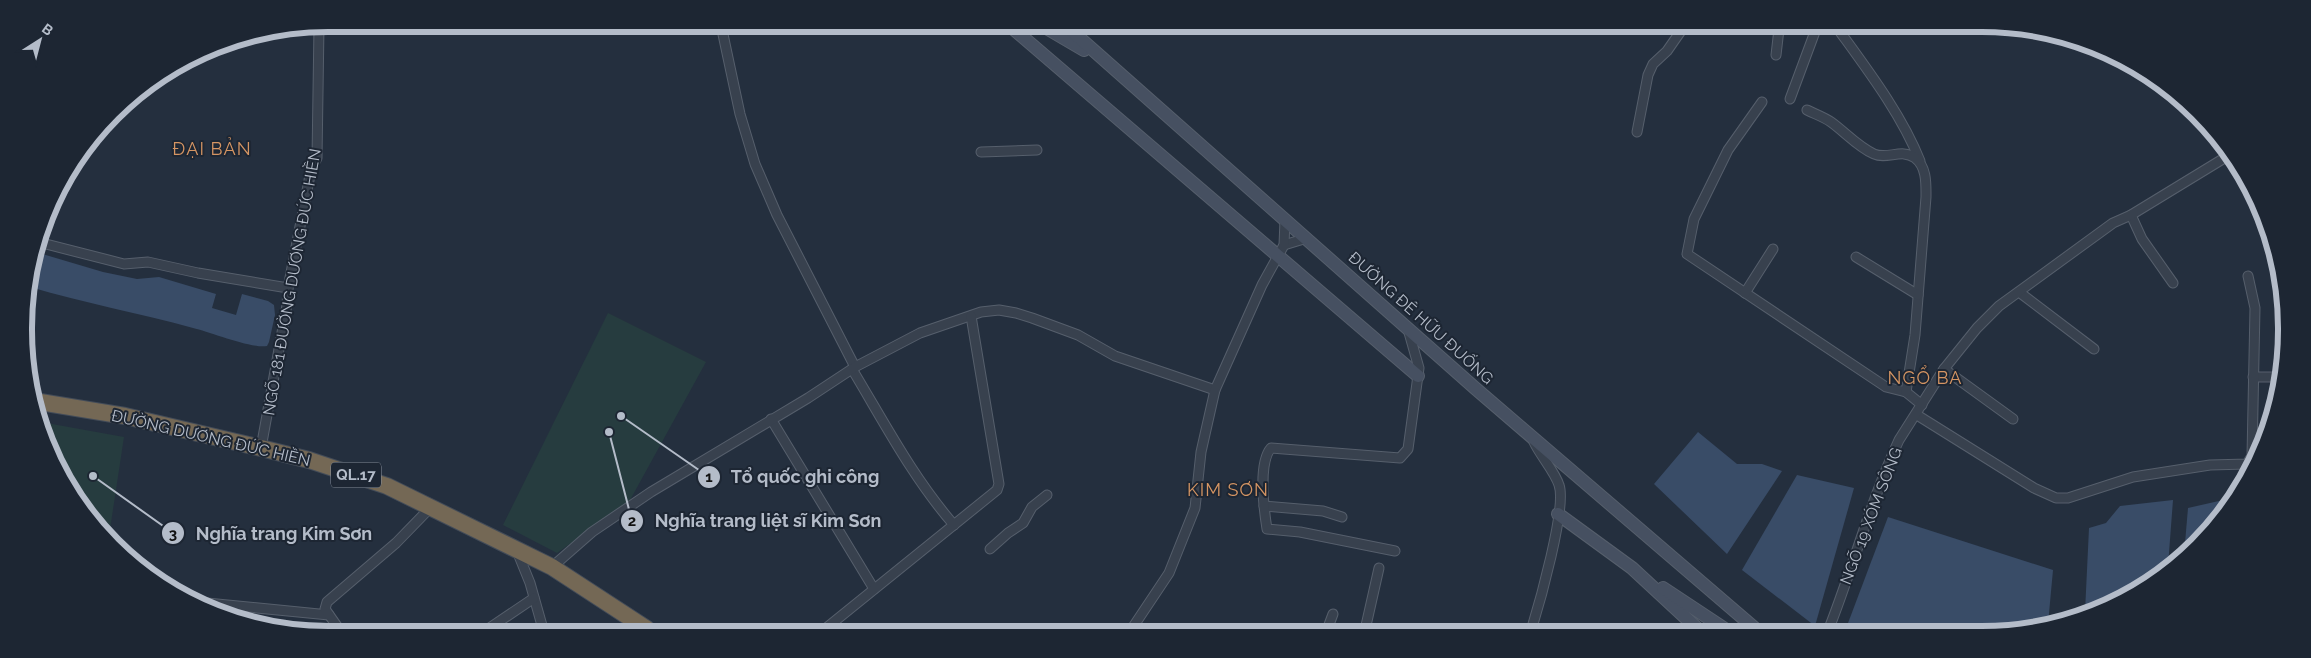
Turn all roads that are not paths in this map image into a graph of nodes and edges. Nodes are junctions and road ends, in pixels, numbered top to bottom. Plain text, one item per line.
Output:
1 (320, 32) edge
2 (722, 32) edge
3 (1017, 32) edge
4 (1053, 32) edge
5 (1073, 32) edge
6 (1680, 32) edge
7 (1779, 32) edge
8 (1815, 32) edge
9 (1840, 32) edge
10 (1776, 55) dead end
11 (1108, 64) junction
12 (1790, 99) dead end
13 (1762, 102) dead end
14 (1807, 110) dead end
15 (1637, 132) dead end
16 (1036, 150) dead end
17 (981, 152) dead end
18 (2224, 158) edge
19 (1921, 166) junction
20 (2131, 216) junction
21 (1285, 220) junction
22 (1307, 238) junction
23 (46, 243) edge
24 (1773, 249) dead end
25 (1281, 250) junction
26 (1856, 257) dead end
27 (2248, 276) dead end
28 (2173, 283) dead end
29 (288, 288) junction
30 (2019, 292) junction
31 (1745, 293) junction
32 (1918, 295) junction
33 (971, 316) junction
34 (1408, 329) junction
35 (2094, 349) dead end
36 (853, 368) junction
37 (1944, 369) junction
38 (1418, 376) junction
39 (2253, 377) junction
40 (2275, 377) edge
41 (1215, 390) junction
42 (1906, 392) junction
43 (42, 402) edge
44 (1922, 405) junction
45 (1917, 415) junction
46 (771, 419) junction
47 (2013, 419) dead end
48 (1530, 435) junction
49 (262, 448) junction
50 (2252, 451) edge
51 (2246, 464) edge
52 (1047, 495) dead end
53 (1264, 506) junction
54 (431, 507) junction
55 (1558, 514) junction
56 (1342, 517) dead end
57 (954, 525) junction
58 (516, 548) junction
59 (990, 549) dead end
60 (1395, 551) dead end
61 (552, 567) junction
62 (1379, 568) dead end
63 (1632, 568) junction
64 (874, 589) junction
65 (534, 598) junction
66 (219, 604) edge
67 (1333, 614) dead end
68 (329, 615) junction
69 (337, 626) edge
70 (492, 626) edge
71 (543, 626) edge
72 (642, 626) edge
73 (830, 626) edge
74 (1134, 626) edge
75 (1328, 626) edge
76 (1366, 626) edge
77 (1532, 626) edge
78 (1695, 626) edge
79 (1720, 626) edge
80 (1752, 626) edge
81 (1830, 626) edge

1 - 29 street, NGÕ 181 ĐƯỜNG DƯƠNG ĐỨC HIỀN
2 - 36 street
3 - 25 main road
4 - 11 main road
5 - 11 main road, ĐƯỜNG ĐÊ HỮU ĐUỐNG
6 - 15 street
7 - 10 street
8 - 12 street
9 - 19 street
11 - 21 main road, ĐƯỜNG ĐÊ HỮU ĐUỐNG
13 - 31 street
14 - 19 street
16 - 17 street
18 - 20 street, NGÕ 19 XÓM SÔNG
19 - 32 street
20 - 28 street
20 - 30 street, NGÕ 19 XÓM SÔNG
21 - 22 main road, ĐƯỜNG ĐÊ HỮU ĐUỐNG
21 - 25 street
22 - 25 street
22 - 34 main road, ĐƯỜNG ĐÊ HỮU ĐUỐNG
23 - 29 street
24 - 31 street
25 - 38 main road
25 - 41 street
26 - 32 street
27 - 39 street
29 - 49 street, NGÕ 181 ĐƯỜNG DƯƠNG ĐỨC HIỀN
30 - 35 street
30 - 37 street, NGÕ 19 XÓM SÔNG
31 - 42 street
32 - 42 street
33 - 36 street
33 - 41 street
33 - 57 street
34 - 38 street
34 - 48 main road, ĐƯỜNG ĐÊ HỮU ĐUỐNG
36 - 46 street
36 - 57 street
37 - 44 street, NGÕ 19 XÓM SÔNG
37 - 47 street
38 - 53 street
39 - 40 street
39 - 50 street
41 - 74 street
42 - 44 street
43 - 49 highway, ĐƯỜNG DƯƠNG ĐỨC HIỀN / QL.17
44 - 45 street, NGÕ 19 XÓM SÔNG
45 - 51 street
45 - 81 street, NGÕ 19 XÓM SÔNG
46 - 61 street
46 - 64 street
48 - 55 street
48 - 80 main road, ĐƯỜNG ĐÊ HỮU ĐUỐNG
49 - 54 highway, ĐƯỜNG DƯƠNG ĐỨC HIỀN / QL.17
52 - 59 street
53 - 56 street
53 - 60 street
54 - 58 highway, ĐƯỜNG DƯƠNG ĐỨC HIỀN / QL.17
54 - 68 street
55 - 63 main road
55 - 77 street
57 - 64 street
58 - 61 highway, ĐƯỜNG DƯƠNG ĐỨC HIỀN / QL.17
58 - 65 street
61 - 72 highway, ĐƯỜNG DƯƠNG ĐỨC HIỀN / QL.17
62 - 76 street
63 - 78 main road
63 - 79 main road
64 - 73 street
65 - 70 street
65 - 71 street
66 - 68 street
67 - 75 street
68 - 69 street

